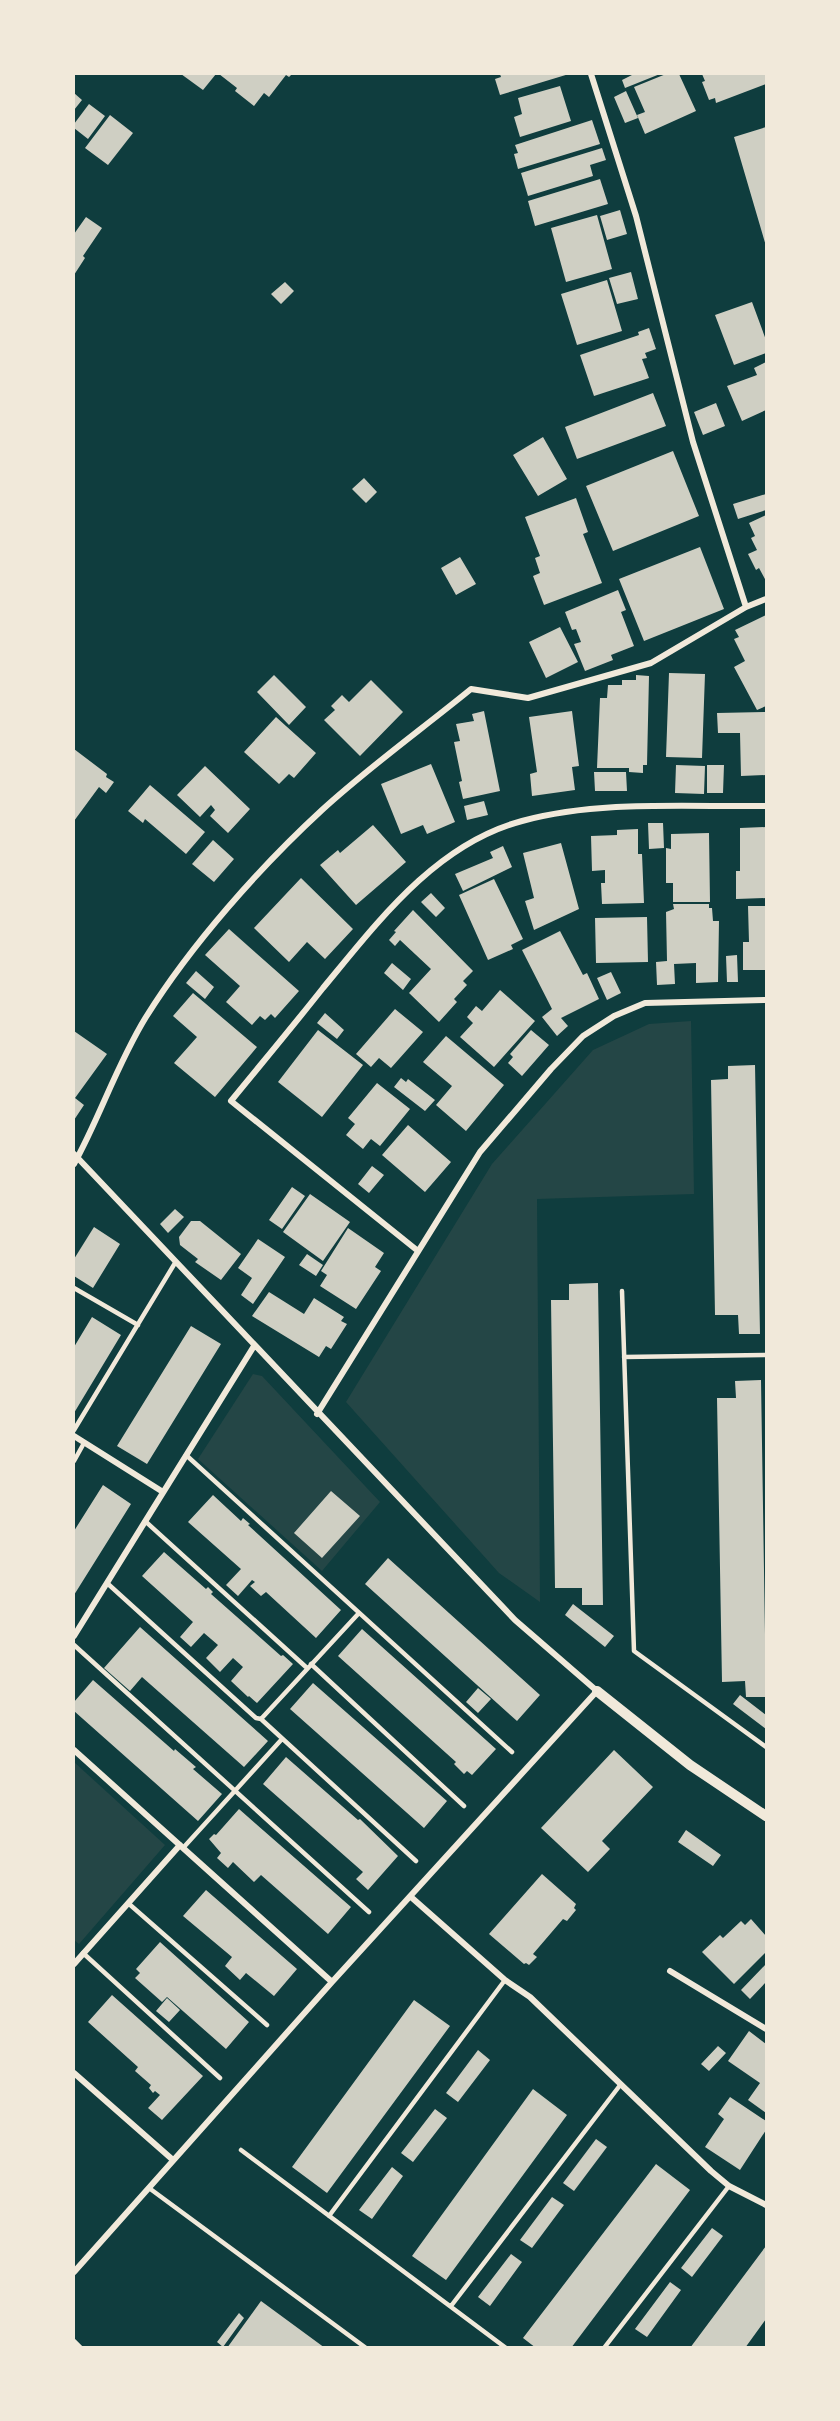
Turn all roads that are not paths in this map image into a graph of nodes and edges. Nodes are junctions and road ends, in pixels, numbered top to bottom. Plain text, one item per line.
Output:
1 (591, 74) edge
2 (766, 599) edge
3 (746, 607) junction
4 (766, 806) edge
5 (766, 1000) edge
6 (75, 1159) edge
7 (418, 1251) junction
8 (175, 1263) junction
9 (74, 1288) edge
10 (622, 1290) dead end
11 (138, 1325) junction
12 (254, 1346) junction
13 (766, 1355) edge
14 (624, 1357) junction
15 (317, 1414) junction
16 (74, 1430) edge
17 (74, 1436) edge
18 (84, 1443) junction
19 (186, 1455) junction
20 (74, 1461) edge
21 (164, 1492) junction
22 (145, 1521) junction
23 (107, 1583) junction
24 (358, 1614) junction
25 (74, 1636) edge
26 (74, 1645) edge
27 (309, 1666) junction
28 (597, 1691) junction
29 (261, 1719) junction
30 (282, 1739) junction
31 (766, 1748) edge
32 (74, 1750) edge
33 (512, 1752) dead end
34 (234, 1790) junction
35 (464, 1806) dead end
36 (766, 1816) edge
37 (181, 1847) junction
38 (416, 1861) dead end
39 (411, 1898) junction
40 (128, 1903) junction
41 (369, 1912) dead end
42 (83, 1953) junction
43 (74, 1964) edge
44 (670, 1971) dead end
45 (505, 1980) junction
46 (332, 1982) junction
47 (267, 2025) dead end
48 (766, 2030) edge
49 (74, 2073) edge
50 (220, 2078) dead end
51 (621, 2084) junction
52 (241, 2150) dead end
53 (173, 2160) junction
54 (729, 2186) junction
55 (149, 2188) junction
56 (766, 2205) edge
57 (329, 2216) junction
58 (74, 2272) edge
59 (451, 2306) junction
60 (74, 2342) edge
61 (80, 2348) edge
62 (366, 2348) edge
63 (506, 2348) edge
64 (604, 2348) edge

1 - 3 street
2 - 3 street
3 - 6 street
4 - 7 street
5 - 7 street
6 - 8 street
7 - 15 street
8 - 11 lane
8 - 12 street
9 - 11 lane
10 - 14 lane
11 - 16 lane
12 - 15 street
12 - 19 street
13 - 14 lane
14 - 31 lane
15 - 28 street
17 - 18 street
18 - 20 lane
18 - 21 street
19 - 21 street
19 - 24 lane
21 - 22 street
22 - 23 street
22 - 27 lane
23 - 25 street
23 - 29 lane
24 - 27 lane
24 - 33 lane
26 - 34 lane
27 - 29 lane
27 - 35 lane
28 - 36 street
28 - 39 street
29 - 30 lane
30 - 34 lane
30 - 38 lane
32 - 37 street
34 - 37 lane
34 - 41 lane
37 - 40 street
37 - 46 street
39 - 45 street
39 - 46 street
40 - 42 street
40 - 47 lane
42 - 43 street
42 - 50 lane
44 - 48 street
45 - 51 street
45 - 57 lane
46 - 53 street
49 - 53 street
51 - 54 street
51 - 59 lane
52 - 57 lane
53 - 55 street
54 - 56 street
54 - 64 lane
55 - 58 street
55 - 62 lane
57 - 59 lane
59 - 63 lane
60 - 61 street

